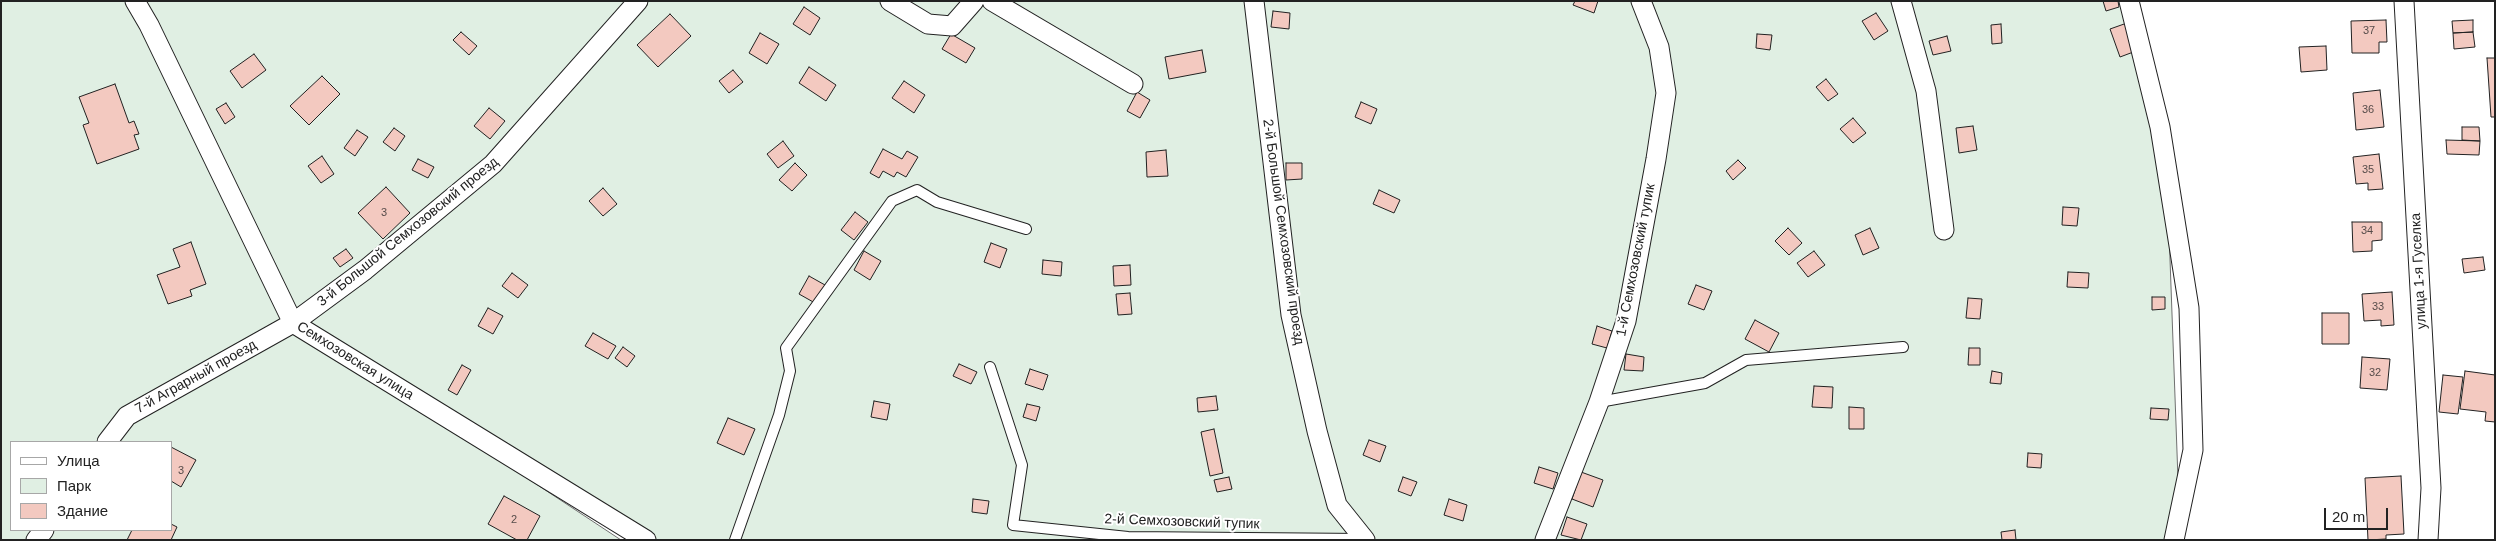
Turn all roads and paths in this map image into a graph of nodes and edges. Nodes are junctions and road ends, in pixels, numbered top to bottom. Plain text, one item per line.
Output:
1 (135, 1) edge
2 (638, 1) edge
3 (890, 1) edge
4 (974, 1) edge
5 (992, 1) edge
6 (1254, 1) edge
7 (1641, 1) edge
8 (1901, 1) edge
9 (2129, 1) edge
10 (2404, 1) edge
11 (1133, 84) dead end
12 (1026, 229) dead end
13 (1944, 230) dead end
14 (294, 323) junction
15 (1903, 347) dead end
16 (990, 366) dead end
17 (1599, 402) junction
18 (108, 441) edge
19 (1364, 539) edge
20 (646, 540) edge
21 (735, 540) edge
22 (1545, 540) edge
23 (2174, 540) edge
24 (2428, 540) edge

1 - 14 street, Семхозовская улица
2 - 14 street, 3-й Большой Семхозовский проезд
3 - 4 street
5 - 11 street
6 - 19 street, 2-й Большой Семхозовский проезд
7 - 17 street, 1-й Семхозовский тупик
8 - 13 street
9 - 23 street
10 - 24 street, улица 1-я Гуселка
12 - 21 lane
14 - 18 street, 7-й Аграрный проезд
14 - 20 street, Семхозовская улица
15 - 17 lane
16 - 19 lane, 2-й Семхозовский тупик
17 - 22 street, 1-й Семхозовский тупик

